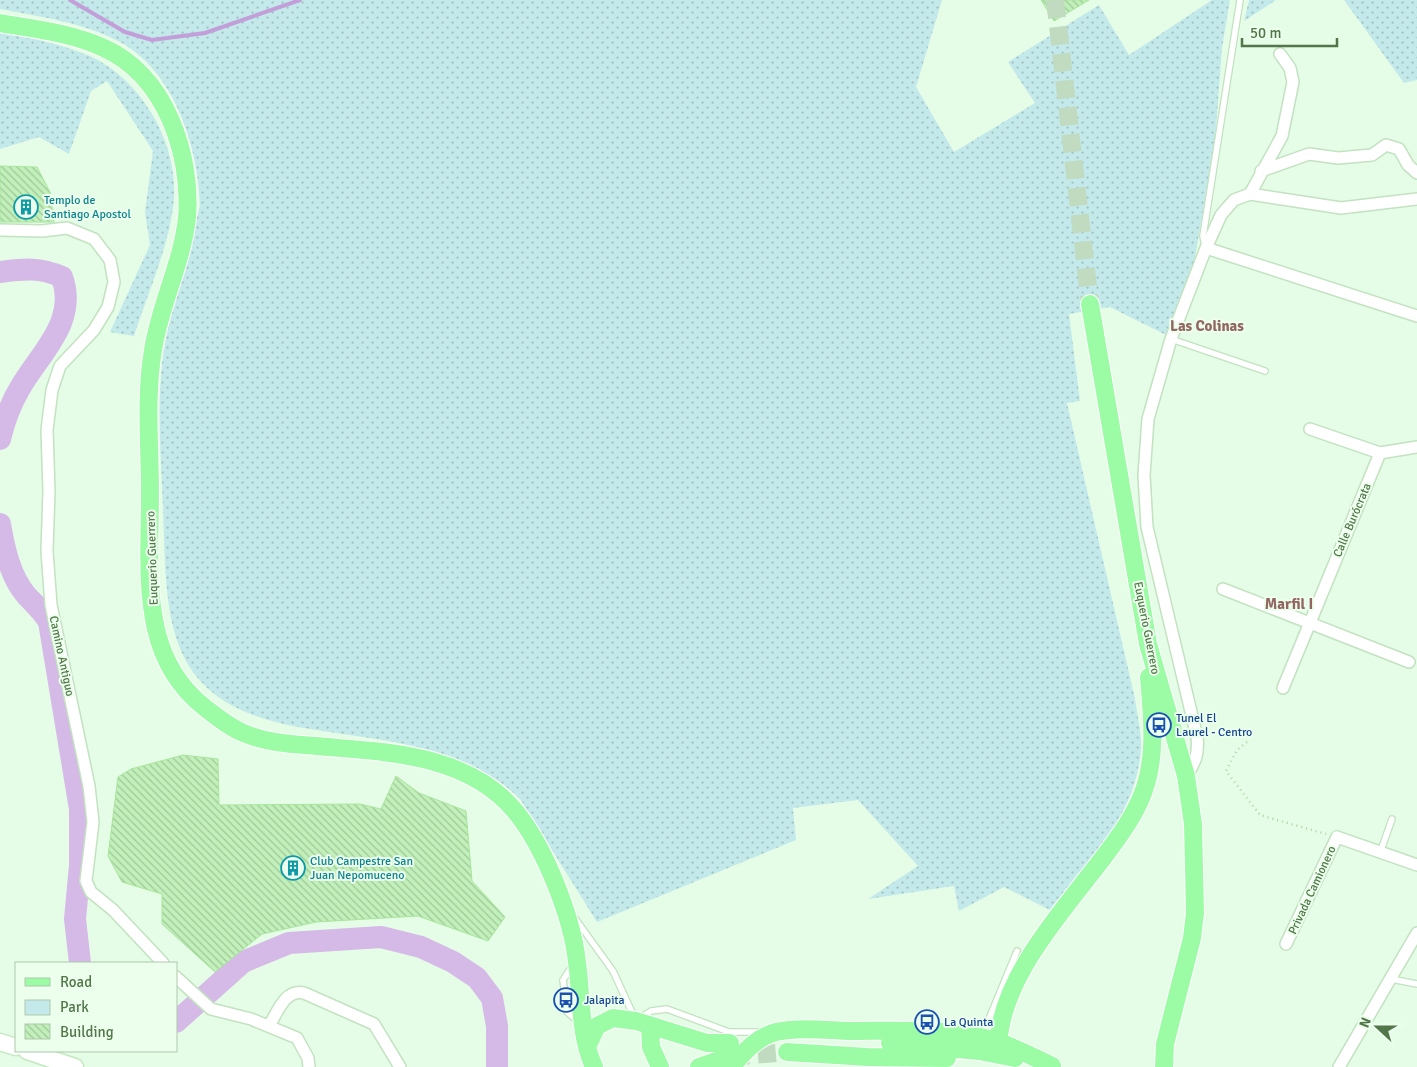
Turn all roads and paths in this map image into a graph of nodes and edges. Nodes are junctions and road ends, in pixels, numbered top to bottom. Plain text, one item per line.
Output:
1 (1240, 0) edge
2 (0, 22) edge
3 (1280, 54) dead end
4 (1262, 170) junction
5 (1417, 173) edge
6 (1250, 194) junction
7 (1417, 199) edge
8 (0, 230) edge
9 (1206, 248) junction
10 (1090, 304) tunnel mouth
11 (1417, 316) edge
12 (1171, 339) junction
13 (1265, 371) dead end
14 (1310, 429) dead end
15 (1417, 447) edge
16 (1380, 453) junction
17 (1224, 589) dead end
18 (1310, 621) junction
19 (1148, 644) junction
20 (1409, 662) dead end
21 (1283, 688) dead end
22 (1247, 742) dead end
23 (1186, 776) junction
24 (1392, 819) dead end
25 (1337, 837) junction
26 (1380, 853) junction
27 (1417, 865) edge
28 (563, 902) junction
29 (1417, 934) edge
30 (1286, 944) dead end
31 (1017, 951) dead end
32 (163, 962) edge
33 (178, 979) edge
34 (1391, 979) junction
35 (1417, 984) edge
36 (643, 1024) junction
37 (269, 1026) junction
38 (999, 1036) dead end
39 (981, 1038) junction
40 (0, 1042) edge
41 (783, 1042) junction
42 (15, 1047) edge
43 (587, 1047) junction
44 (29, 1052) edge
45 (730, 1056) edge
46 (704, 1066) edge
47 (1053, 1066) edge
48 (75, 1067) edge
49 (309, 1067) edge
50 (400, 1067) edge
51 (594, 1067) edge
52 (660, 1067) edge
53 (1007, 1067) edge
54 (1164, 1067) edge
55 (1339, 1067) edge

1 - 9 lane
2 - 28 main road, Euquerio Guerrero
3 - 4 street
4 - 5 street
4 - 6 street
6 - 7 street
6 - 9 street
8 - 32 street, Camino Antiguo
9 - 11 street
9 - 12 street
10 - 19 main road, Euquerio Guerrero
12 - 13 lane
12 - 23 street
14 - 16 street
15 - 16 street
16 - 18 street, Calle Burócrata
17 - 18 street
18 - 20 street
18 - 21 street, Calle Burócrata
19 - 23 main road, Euquerio Guerrero
19 - 38 main road
22 - 25 path
23 - 54 main road, Euquerio Guerrero
24 - 26 lane
25 - 26 street
25 - 30 street, Privada Camionero
26 - 27 street
28 - 36 lane
28 - 43 main road, Euquerio Guerrero
29 - 34 street
31 - 39 lane
33 - 37 street
34 - 35 lane
34 - 55 street
36 - 41 lane
36 - 43 main road
36 - 45 main road
36 - 52 main road
37 - 49 street
37 - 50 street
39 - 41 main road
39 - 47 main road
40 - 42 main road
41 - 45 main road
41 - 47 main road
41 - 53 main road
43 - 51 main road, Euquerio Guerrero
44 - 48 main road
45 - 46 main road

